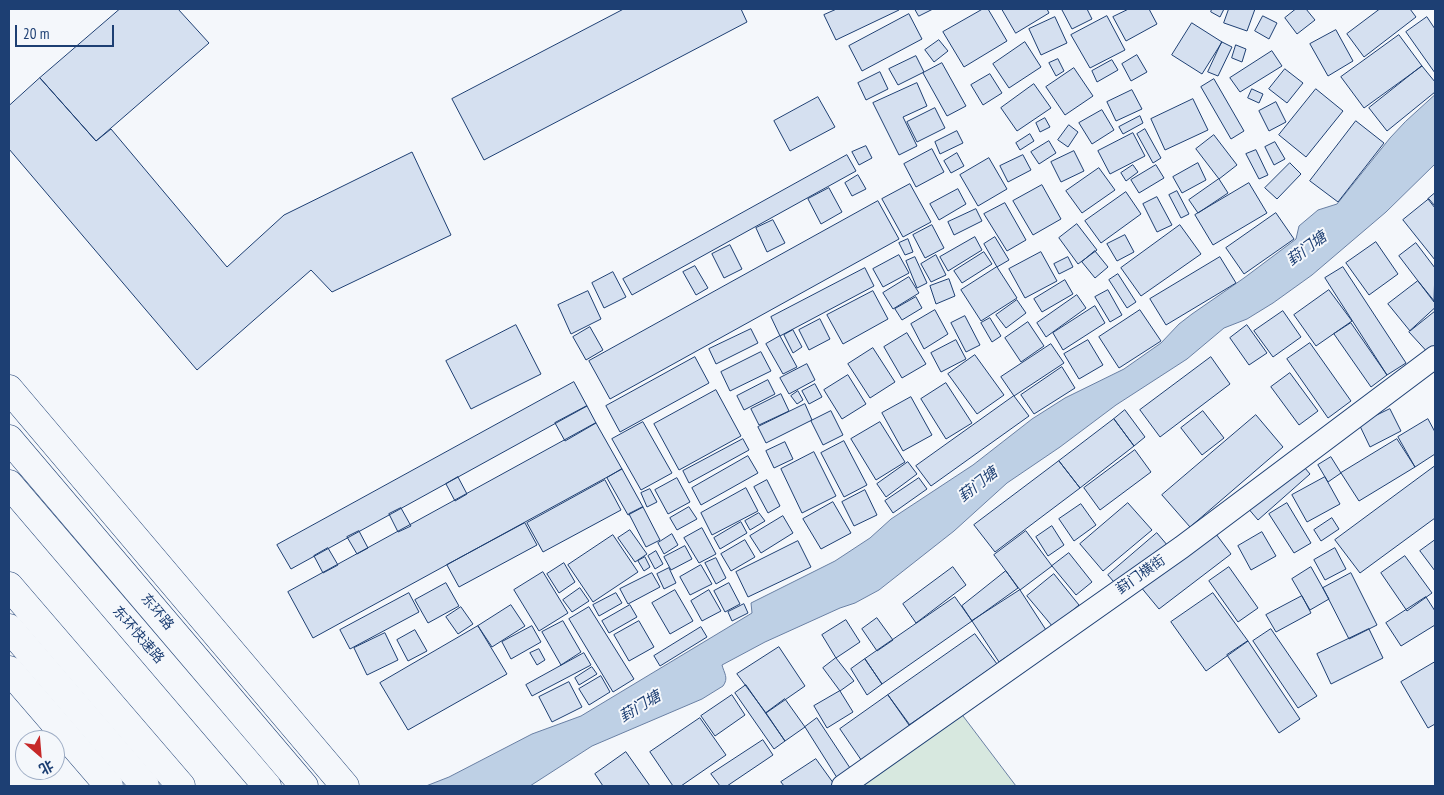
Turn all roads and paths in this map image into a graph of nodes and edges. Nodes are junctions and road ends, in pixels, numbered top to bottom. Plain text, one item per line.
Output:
1 (1435, 357) edge
2 (9, 389) edge
3 (9, 439) edge
4 (9, 484) edge
5 (9, 586) edge
6 (9, 628) edge
7 (9, 670) edge
8 (110, 786) edge
9 (145, 786) edge
10 (181, 786) edge
11 (267, 786) edge
12 (304, 786) edge
13 (345, 786) edge
14 (843, 786) edge

1 - 14 street, 葑门横街
2 - 13 main road
3 - 12 main road, 东环路
4 - 11 main road, 东环快速路
5 - 10 main road
6 - 9 main road
7 - 8 main road

